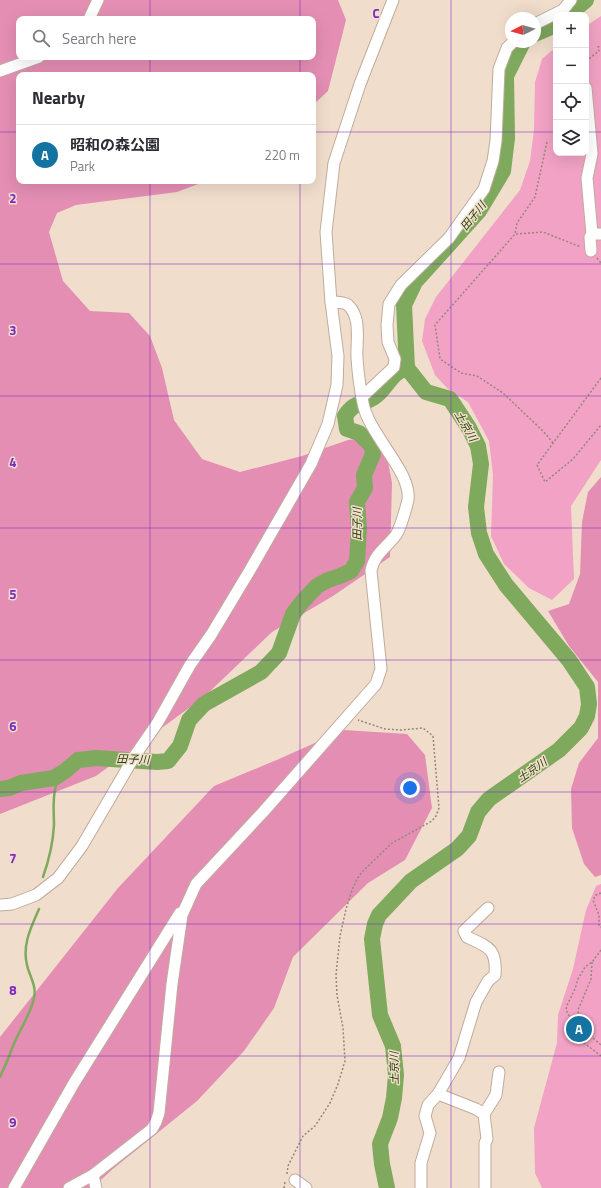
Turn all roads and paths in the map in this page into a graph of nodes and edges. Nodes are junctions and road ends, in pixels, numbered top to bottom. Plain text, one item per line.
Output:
1 (98, 0) edge
2 (393, 0) edge
3 (571, 0) edge
4 (90, 16) edge
5 (541, 21) edge
6 (601, 46) edge
7 (507, 48) edge
8 (589, 58) edge
9 (31, 60) edge
10 (0, 71) edge
11 (589, 120) edge
12 (547, 142) dead end
13 (515, 234) junction
14 (597, 234) edge
15 (591, 251) junction
16 (601, 263) edge
17 (331, 302) junction
18 (601, 378) edge
19 (363, 402) junction
20 (601, 425) edge
21 (553, 443) junction
22 (348, 714) junction
23 (601, 893) edge
24 (188, 900) junction
25 (0, 905) edge
26 (488, 908) dead end
27 (601, 927) edge
28 (601, 950) edge
29 (592, 962) junction
30 (601, 1046) edge
31 (601, 1056) edge
32 (499, 1072) dead end
33 (438, 1094) junction
34 (484, 1114) junction
35 (93, 1175) junction
36 (289, 1178) junction
37 (14, 1188) edge
38 (69, 1188) edge
39 (96, 1188) edge
40 (284, 1188) edge
41 (306, 1188) edge
42 (421, 1188) edge
43 (485, 1188) edge

1 - 4 street
2 - 17 street
3 - 5 street
6 - 8 path
7 - 19 street
9 - 10 street
11 - 14 street
12 - 13 path
13 - 15 path
13 - 21 path
14 - 15 street
15 - 16 path
17 - 19 street
17 - 25 street
18 - 21 path
19 - 22 street
20 - 21 path
22 - 24 street
22 - 36 path
23 - 27 path
24 - 35 street
24 - 37 street
26 - 33 street
28 - 29 path
29 - 30 path
29 - 31 path
32 - 34 street
33 - 34 street
33 - 42 street
34 - 43 street
35 - 38 street
35 - 39 street
36 - 40 path
36 - 41 street

